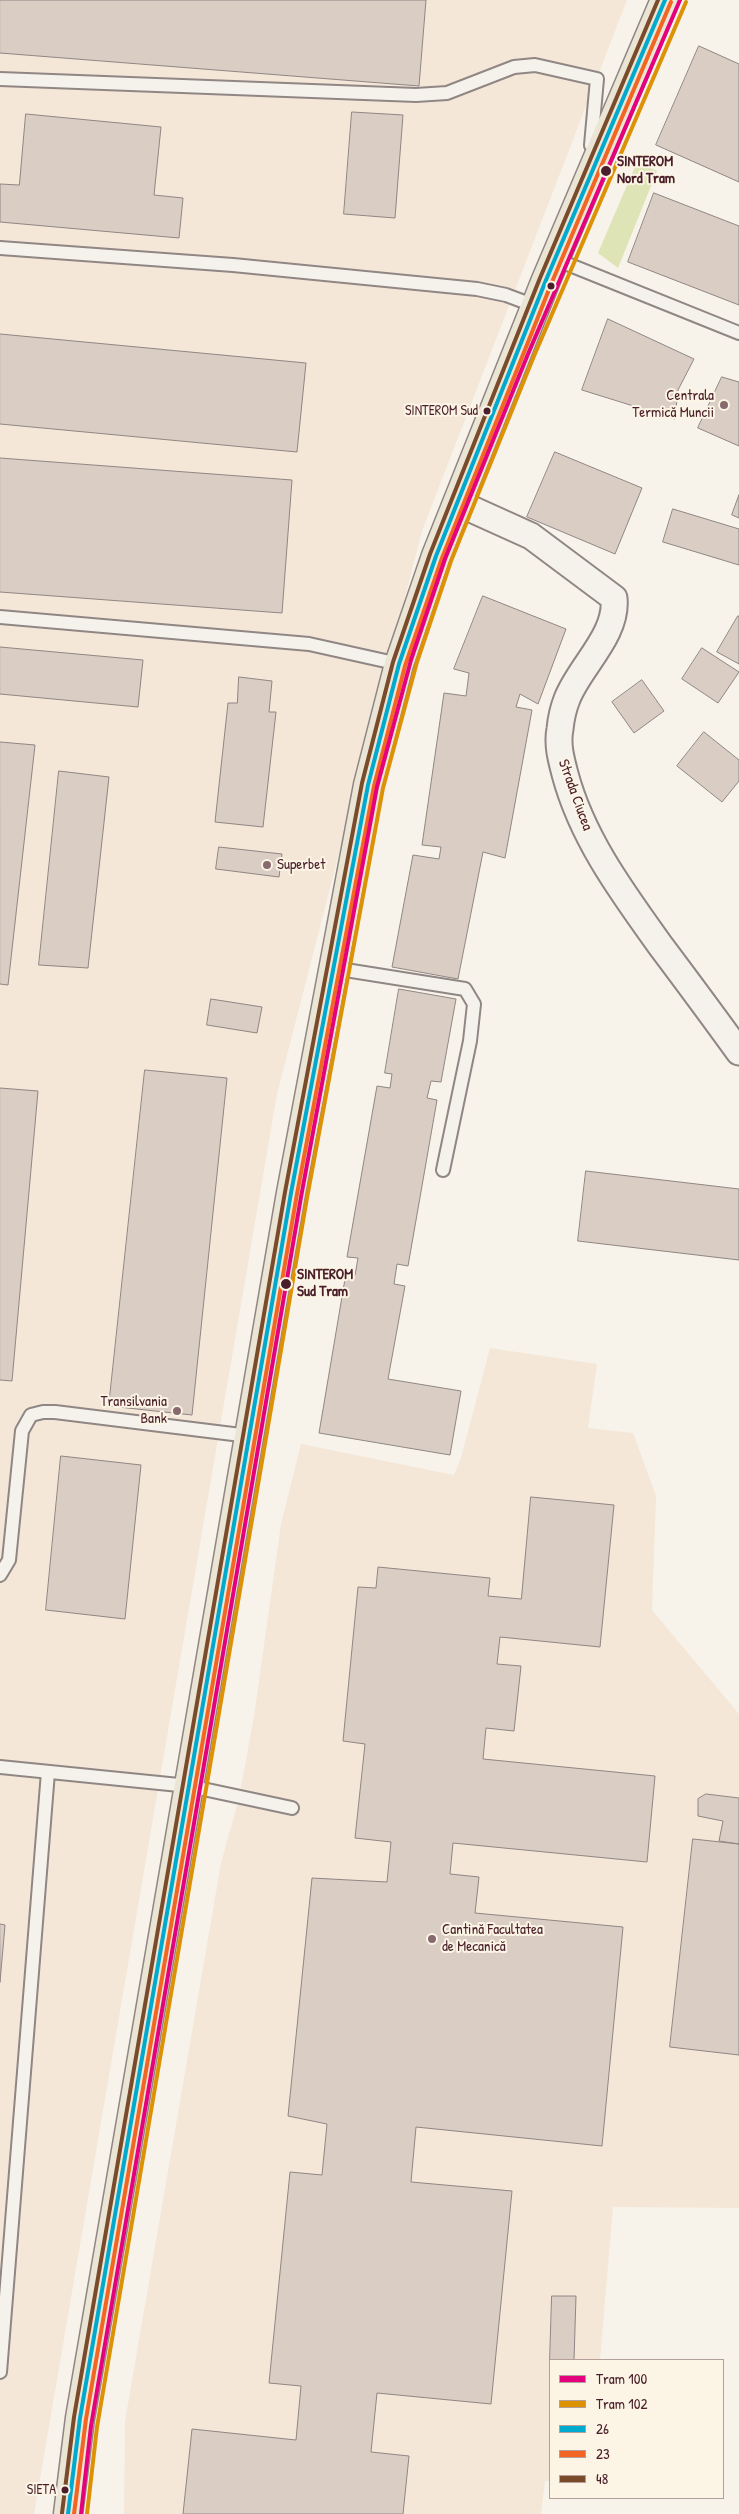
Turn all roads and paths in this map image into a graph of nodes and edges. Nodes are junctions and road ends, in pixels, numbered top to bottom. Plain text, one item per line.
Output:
1 (665, 0) edge
2 (0, 79) edge
3 (603, 148) junction
4 (0, 248) edge
5 (555, 259) junction
6 (541, 309) junction
7 (739, 333) edge
8 (458, 503) junction
9 (0, 617) edge
10 (399, 664) junction
11 (333, 968) junction
12 (738, 1045) edge
13 (443, 1170) dead end
14 (249, 1436) junction
15 (0, 1575) edge
16 (0, 1767) edge
17 (48, 1772) junction
18 (189, 1786) junction
19 (292, 1808) dead end
20 (0, 2372) edge
21 (68, 2514) edge

1 - 3 main road
2 - 3 lane
3 - 5 main road
4 - 6 lane
5 - 6 main road
5 - 7 lane
6 - 8 main road
8 - 10 main road
8 - 12 street, Strada Ciucea
9 - 10 lane
10 - 11 main road
11 - 13 lane
11 - 14 main road
14 - 15 lane
14 - 18 main road
16 - 17 lane
17 - 18 lane
17 - 20 lane
18 - 19 lane
18 - 21 main road

